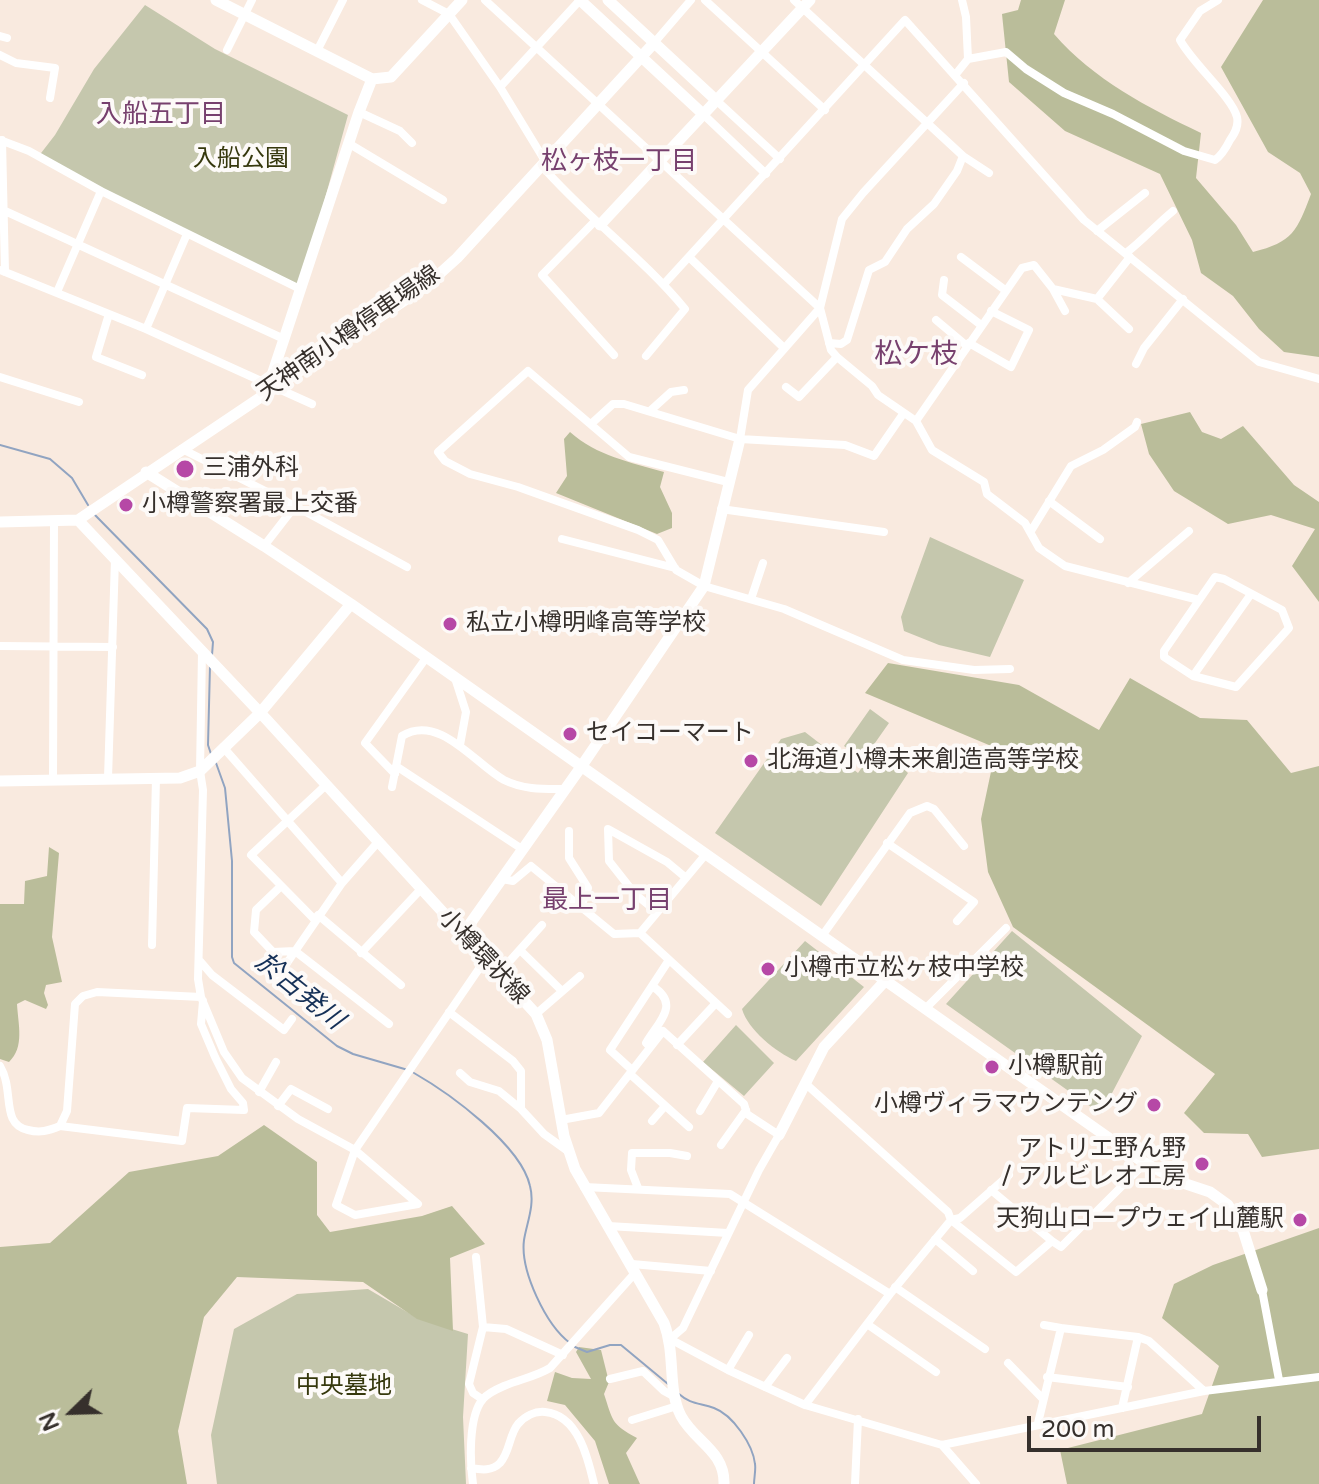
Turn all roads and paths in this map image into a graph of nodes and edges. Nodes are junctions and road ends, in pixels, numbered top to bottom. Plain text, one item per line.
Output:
1 (216, 0) edge
2 (252, 0) edge
3 (343, 0) edge
4 (422, 0) edge
5 (462, 0) edge
6 (485, 0) edge
7 (580, 0) edge
8 (608, 0) edge
9 (691, 0) edge
10 (705, 0) edge
11 (962, 0) edge
12 (1218, 0) edge
13 (802, 3) edge
14 (245, 14) junction
15 (449, 14) junction
16 (654, 43) junction
17 (537, 47) junction
18 (227, 50) dead end
19 (317, 51) junction
20 (761, 52) junction
21 (0, 55) edge
22 (642, 56) junction
23 (968, 59) junction
24 (866, 66) junction
25 (956, 74) junction
26 (372, 79) junction
27 (964, 83) junction
28 (500, 87) junction
29 (50, 98) dead end
30 (717, 101) junction
31 (599, 103) junction
32 (825, 110) junction
33 (359, 112) junction
34 (704, 115) junction
35 (928, 122) junction
36 (1, 140) edge
37 (348, 143) junction
38 (412, 143) dead end
39 (963, 156) junction
40 (780, 159) junction
41 (661, 162) junction
42 (543, 163) junction
43 (989, 173) dead end
44 (766, 174) junction
45 (101, 191) junction
46 (1145, 193) dead end
47 (443, 200) dead end
48 (5, 211) junction
49 (1173, 211) dead end
50 (723, 220) junction
51 (598, 223) junction
52 (1097, 231) junction
53 (187, 234) junction
54 (78, 245) junction
55 (1128, 255) junction
56 (689, 257) junction
57 (961, 257) dead end
58 (2, 271) edge
59 (944, 280) dead end
60 (664, 284) junction
61 (166, 286) junction
62 (300, 289) junction
63 (1053, 289) junction
64 (1005, 290) junction
65 (57, 292) junction
66 (1097, 299) junction
67 (1183, 299) junction
68 (820, 308) junction
69 (991, 311) junction
70 (1065, 311) dead end
71 (109, 314) junction
72 (936, 320) dead end
73 (981, 325) junction
74 (146, 329) junction
75 (1129, 329) dead end
76 (284, 339) junction
77 (829, 343) junction
78 (968, 344) junction
79 (784, 348) junction
80 (614, 355) dead end
81 (646, 356) dead end
82 (837, 357) junction
83 (1136, 364) dead end
84 (142, 375) dead end
85 (0, 377) edge
86 (1319, 379) edge
87 (786, 387) dead end
88 (272, 388) junction
89 (684, 390) dead end
90 (79, 402) dead end
91 (312, 404) dead end
92 (650, 411) junction
93 (903, 414) junction
94 (916, 421) junction
95 (1137, 422) dead end
96 (591, 424) junction
97 (740, 439) junction
98 (182, 449) junction
99 (146, 472) junction
100 (728, 482) junction
101 (1049, 501) junction
102 (295, 506) junction
103 (721, 509) junction
104 (81, 518) junction
105 (54, 521) junction
106 (0, 522) edge
107 (1031, 531) junction
108 (1189, 531) dead end
109 (884, 532) dead end
110 (562, 539) dead end
111 (1100, 539) dead end
112 (264, 546) junction
113 (115, 559) junction
114 (763, 563) dead end
115 (407, 567) dead end
116 (675, 568) junction
117 (1128, 583) junction
118 (704, 586) junction
119 (1251, 594) junction
120 (751, 599) junction
121 (1199, 600) junction
122 (351, 604) junction
123 (0, 646) edge
124 (54, 646) junction
125 (113, 647) junction
126 (426, 658) junction
127 (208, 659) junction
128 (1010, 669) dead end
129 (1193, 676) junction
130 (455, 678) junction
131 (260, 713) junction
132 (460, 745) junction
133 (219, 751) junction
134 (581, 767) junction
135 (203, 768) junction
136 (396, 770) junction
137 (108, 778) junction
138 (156, 778) junction
139 (53, 780) junction
140 (0, 781) edge
141 (326, 785) junction
142 (392, 787) dead end
143 (565, 789) junction
144 (287, 820) junction
145 (569, 831) dead end
146 (378, 842) junction
147 (887, 843) junction
148 (964, 846) dead end
149 (522, 849) junction
150 (706, 854) junction
151 (685, 877) junction
152 (502, 879) junction
153 (342, 883) junction
154 (281, 886) junction
155 (421, 889) junction
156 (581, 907) junction
157 (657, 912) junction
158 (316, 918) junction
159 (957, 921) dead end
160 (542, 925) dead end
161 (1006, 928) dead end
162 (640, 933) junction
163 (462, 935) junction
164 (822, 936) junction
165 (152, 945) dead end
166 (295, 951) junction
167 (521, 951) junction
168 (361, 953) junction
169 (199, 960) junction
170 (485, 960) junction
171 (669, 960) junction
172 (499, 973) junction
173 (278, 976) dead end
174 (580, 976) dead end
175 (885, 981) junction
176 (401, 985) dead end
177 (652, 986) junction
178 (562, 991) junction
179 (202, 999) junction
180 (716, 1003) junction
181 (925, 1009) junction
182 (449, 1012) junction
183 (536, 1014) junction
184 (728, 1014) dead end
185 (292, 1019) dead end
186 (389, 1024) dead end
187 (677, 1045) junction
188 (650, 1047) junction
189 (276, 1062) dead end
190 (0, 1066) edge
191 (631, 1072) junction
192 (460, 1073) dead end
193 (718, 1081) junction
194 (806, 1084) junction
195 (259, 1092) junction
196 (278, 1106) junction
197 (665, 1106) junction
198 (328, 1109) dead end
199 (521, 1109) junction
200 (746, 1110) junction
201 (700, 1111) dead end
202 (561, 1120) junction
203 (652, 1121) dead end
204 (60, 1126) junction
205 (689, 1127) dead end
206 (779, 1135) junction
207 (721, 1145) dead end
208 (355, 1150) junction
209 (569, 1152) junction
210 (687, 1156) dead end
211 (1145, 1163) junction
212 (1009, 1175) dead end
213 (584, 1187) junction
214 (638, 1188) junction
215 (991, 1190) junction
216 (743, 1201) junction
217 (951, 1220) junction
218 (608, 1226) junction
219 (728, 1233) junction
220 (935, 1239) junction
221 (1052, 1241) junction
222 (476, 1257) dead end
223 (633, 1268) junction
224 (711, 1271) junction
225 (973, 1271) dead end
226 (892, 1290) junction
227 (1262, 1290) joint
228 (867, 1324) junction
229 (1044, 1325) dead end
230 (483, 1327) junction
231 (1061, 1328) junction
232 (749, 1335) dead end
233 (1138, 1337) junction
234 (670, 1339) junction
235 (985, 1349) dead end
236 (563, 1355) junction
237 (787, 1358) dead end
238 (1008, 1363) dead end
239 (728, 1370) junction
240 (936, 1372) dead end
241 (1047, 1377) junction
242 (1319, 1377) edge
243 (610, 1379) dead end
244 (1279, 1380) junction
245 (765, 1387) junction
246 (1128, 1387) junction
247 (1204, 1391) junction
248 (482, 1399) junction
249 (675, 1399) junction
250 (1043, 1399) junction
251 (805, 1405) junction
252 (1122, 1408) junction
253 (858, 1419) junction
254 (632, 1420) dead end
255 (1038, 1423) junction
256 (942, 1445) junction
257 (471, 1468) junction
258 (473, 1484) edge
259 (594, 1484) edge
260 (724, 1484) edge
261 (855, 1484) edge
262 (976, 1484) edge

1 - 14 street
2 - 14 street
3 - 19 street
4 - 15 street
5 - 15 street
6 - 17 street
7 - 17 street
7 - 22 street
8 - 16 street
9 - 16 street
10 - 20 street
11 - 23 street
12 - 23 street
13 - 20 street
13 - 24 street
14 - 18 street
14 - 19 street
15 - 26 street
15 - 28 street
16 - 22 street, 天神南小樽停車場線
16 - 30 street
17 - 28 street
17 - 31 street
19 - 26 street
20 - 30 street
20 - 32 street
21 - 29 street
22 - 31 street, 天神南小樽停車場線
22 - 34 street
23 - 25 street
24 - 25 street
24 - 32 street
24 - 35 street
25 - 27 street
26 - 33 street
27 - 35 street
27 - 52 street
28 - 42 street
30 - 34 street
30 - 40 street
31 - 41 street
31 - 42 street, 天神南小樽停車場線
32 - 40 street
33 - 37 street
33 - 38 street
34 - 41 street
34 - 44 street
35 - 39 street
35 - 68 street
36 - 45 street
36 - 48 street
37 - 47 street
37 - 62 street
39 - 43 street
39 - 77 street
40 - 44 street
41 - 50 street
41 - 51 street
42 - 51 street
42 - 88 street, 天神南小樽停車場線
44 - 50 street
45 - 53 street
45 - 54 street
46 - 52 street
48 - 54 street
48 - 58 street
49 - 55 street
50 - 56 street
50 - 68 street
51 - 60 street
51 - 80 street
52 - 55 street
53 - 61 street
53 - 62 street
54 - 61 street
54 - 65 street
55 - 66 street
55 - 67 street
56 - 60 street
56 - 79 street
57 - 64 street
58 - 65 street
59 - 73 street
60 - 81 street
61 - 74 street
61 - 76 street
62 - 76 street
63 - 64 street
63 - 66 street
63 - 70 street
64 - 69 street
65 - 71 street
66 - 75 street
67 - 83 street
67 - 86 street
68 - 77 street
68 - 79 street
69 - 73 street
69 - 78 street
71 - 74 street
71 - 84 street
72 - 78 street
73 - 78 street
74 - 88 street
76 - 88 street
77 - 82 street
78 - 94 street
79 - 97 street
82 - 87 street
82 - 93 street
85 - 90 street
88 - 91 street
88 - 98 street, 天神南小樽停車場線
89 - 92 street
92 - 96 street
92 - 97 street
93 - 94 street
93 - 97 street
94 - 107 street
95 - 101 street
96 - 100 street
96 - 116 street
97 - 100 street
98 - 99 street, 天神南小樽停車場線
98 - 102 street
99 - 104 street, 天神南小樽停車場線
99 - 112 street
100 - 103 street
101 - 107 street
101 - 111 street
102 - 112 street
102 - 115 street
103 - 109 street
103 - 118 street
104 - 105 street
104 - 113 street, 小樽環状線
105 - 106 street
105 - 124 street
107 - 117 street
108 - 117 street
110 - 116 street
112 - 122 street
113 - 125 street
113 - 127 street, 小樽環状線
114 - 120 street
116 - 118 street
117 - 121 street
118 - 120 street
118 - 134 street
119 - 121 street
119 - 129 street
119 - 129 street
120 - 128 street
121 - 129 street
122 - 126 street
122 - 131 street
123 - 124 street
124 - 125 street
124 - 139 street
125 - 137 street
126 - 130 street
126 - 136 street
127 - 131 street, 小樽環状線
127 - 135 street
130 - 132 street
130 - 134 street
131 - 133 street
131 - 141 street, 小樽環状線
132 - 136 street
132 - 143 street
133 - 135 street
133 - 144 street
134 - 143 street
134 - 150 street
135 - 138 street
135 - 169 street
136 - 142 street
136 - 149 street
137 - 138 street
137 - 139 street
138 - 165 street
139 - 140 street
141 - 144 street
141 - 146 street, 小樽環状線
143 - 149 street
144 - 153 street
144 - 154 street
145 - 156 street
146 - 153 street
146 - 155 street, 小樽環状線
147 - 148 street
147 - 159 street
147 - 164 street
149 - 152 street
150 - 151 street
150 - 164 street
151 - 157 street
151 - 157 street
152 - 156 street
152 - 163 street
153 - 158 street
154 - 158 street
154 - 166 street
155 - 163 street, 小樽環状線
155 - 168 street
156 - 162 street
157 - 162 street
158 - 166 street
158 - 168 street
160 - 167 street
161 - 181 street
162 - 171 street
163 - 170 street, 小樽環状線
164 - 175 street
166 - 173 street
166 - 186 street
167 - 172 street
167 - 178 street
168 - 176 street
169 - 179 street
169 - 185 street
170 - 172 street, 小樽環状線
170 - 182 street
171 - 177 street
171 - 180 street
172 - 183 street, 小樽環状線
174 - 178 street
175 - 181 street
175 - 194 street
177 - 188 street
177 - 191 street
178 - 183 street
179 - 195 street
179 - 204 street
179 - 204 street
180 - 184 street
180 - 187 street
181 - 211 street
182 - 199 street
182 - 208 street
183 - 202 street, 小樽環状線
187 - 188 street
187 - 193 street
188 - 191 street
189 - 195 street
190 - 204 street
191 - 197 street
191 - 202 street
192 - 199 street
193 - 200 street
193 - 201 street
194 - 206 street
194 - 217 street
195 - 196 street
196 - 198 street
196 - 208 street
197 - 203 street
197 - 205 street
199 - 209 street
200 - 206 street
200 - 207 street
202 - 209 street, 小樽環状線
206 - 216 street
208 - 208 street
209 - 213 street, 小樽環状線
210 - 214 street
211 - 221 street
211 - 227 street
212 - 215 street
213 - 214 street
213 - 218 street, 小樽環状線
214 - 216 street
215 - 217 street
215 - 221 street
216 - 219 street
216 - 226 street
217 - 220 street
217 - 221 street
218 - 219 street
218 - 223 street, 小樽環状線
219 - 224 street
220 - 225 street
220 - 226 street
222 - 230 street
223 - 224 street
223 - 234 street, 小樽環状線
223 - 236 street
224 - 234 street
226 - 228 street
226 - 235 street
227 - 244 street
228 - 240 street
228 - 251 street
229 - 231 street
230 - 236 street
230 - 248 street
231 - 233 street
231 - 241 street
232 - 239 street
233 - 246 street
233 - 247 street
234 - 239 street
234 - 249 street, 小樽環状線
236 - 248 street
237 - 245 street
238 - 250 street
239 - 245 street
241 - 246 street
241 - 250 street
242 - 244 street
243 - 249 street
244 - 247 street
245 - 251 street
246 - 252 street
247 - 252 street
248 - 257 street
249 - 254 street
249 - 260 street
250 - 255 street
251 - 253 street
252 - 255 street
253 - 256 street
253 - 261 street
255 - 256 street
256 - 262 street
257 - 258 street
257 - 259 street

